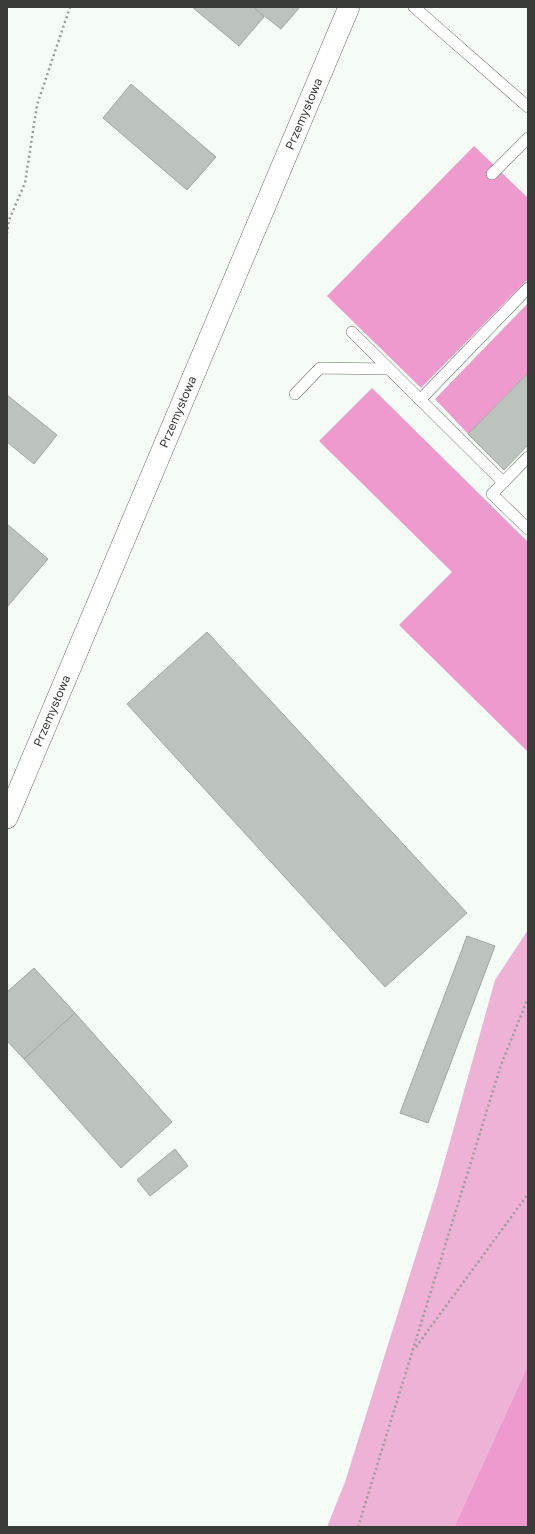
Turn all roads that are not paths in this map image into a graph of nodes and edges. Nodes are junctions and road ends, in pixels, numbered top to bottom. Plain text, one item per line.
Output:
1 (349, 7) edge
2 (414, 7) edge
3 (528, 107) edge
4 (528, 138) edge
5 (492, 174) dead end
6 (528, 288) edge
7 (352, 332) dead end
8 (389, 369) junction
9 (295, 394) dead end
10 (420, 400) junction
11 (528, 457) edge
12 (503, 482) junction
13 (528, 530) edge
14 (7, 818) edge

1 - 14 street, Przemysłowa
2 - 3 lane
4 - 5 lane
6 - 10 lane
7 - 8 lane
8 - 9 lane
8 - 10 lane
10 - 12 lane
11 - 12 lane
12 - 13 lane

